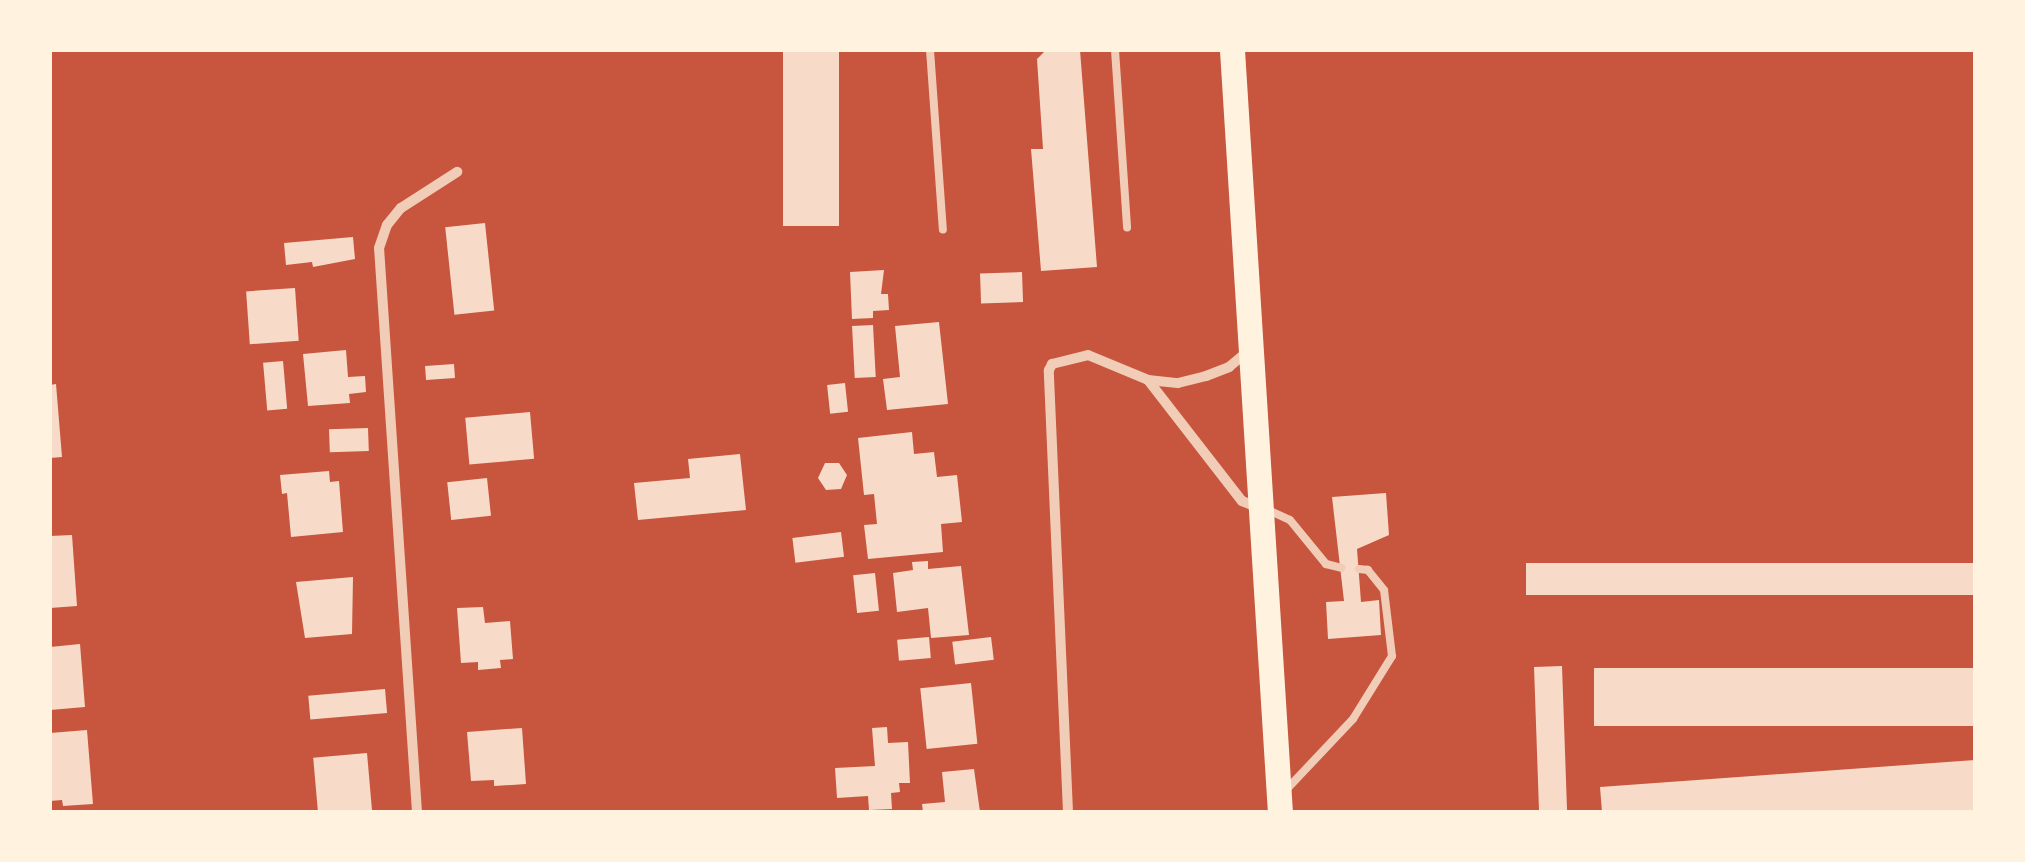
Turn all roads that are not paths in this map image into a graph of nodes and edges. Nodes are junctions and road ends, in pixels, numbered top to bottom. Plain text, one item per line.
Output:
1 (930, 50) edge
2 (1115, 50) edge
3 (1232, 50) edge
4 (457, 172) dead end
5 (1127, 228) dead end
6 (943, 230) dead end
7 (1250, 349) junction
8 (1148, 380) junction
9 (1258, 507) junction
10 (1342, 568) dead end
11 (1358, 569) dead end
12 (1279, 805) edge
13 (417, 812) edge
14 (1068, 812) edge

1 - 6 lane
2 - 5 lane
3 - 7 main road
4 - 13 street
7 - 8 street
7 - 9 main road
8 - 9 street
8 - 14 street
9 - 10 lane
9 - 12 main road
11 - 12 lane

